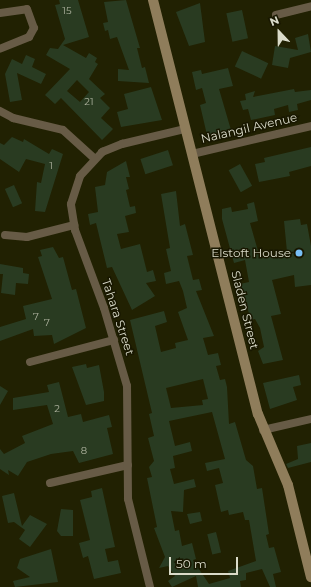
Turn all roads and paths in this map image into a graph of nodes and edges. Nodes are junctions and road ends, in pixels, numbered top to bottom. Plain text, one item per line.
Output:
1 (153, 0) edge
2 (311, 6) edge
3 (0, 13) edge
4 (276, 15) dead end
5 (0, 49) edge
6 (0, 111) edge
7 (311, 126) edge
8 (185, 129) junction
9 (192, 154) junction
10 (94, 158) junction
11 (74, 225) junction
12 (5, 235) dead end
13 (114, 340) junction
14 (30, 362) dead end
15 (311, 419) edge
16 (263, 430) junction
17 (128, 465) junction
18 (50, 483) dead end
19 (311, 577) edge
20 (150, 587) edge

1 - 8 street, Sladen Street
2 - 4 street
3 - 5 street
6 - 10 street
7 - 9 street, Nalangil Avenue
8 - 9 street, Sladen Street
8 - 10 street
9 - 16 street, Sladen Street
10 - 11 street, Tahara Street
11 - 12 street
11 - 13 street, Tahara Street
13 - 14 street
13 - 17 street, Tahara Street
15 - 16 street
16 - 19 street, Sladen Street
17 - 18 street
17 - 20 street, Tahara Street

